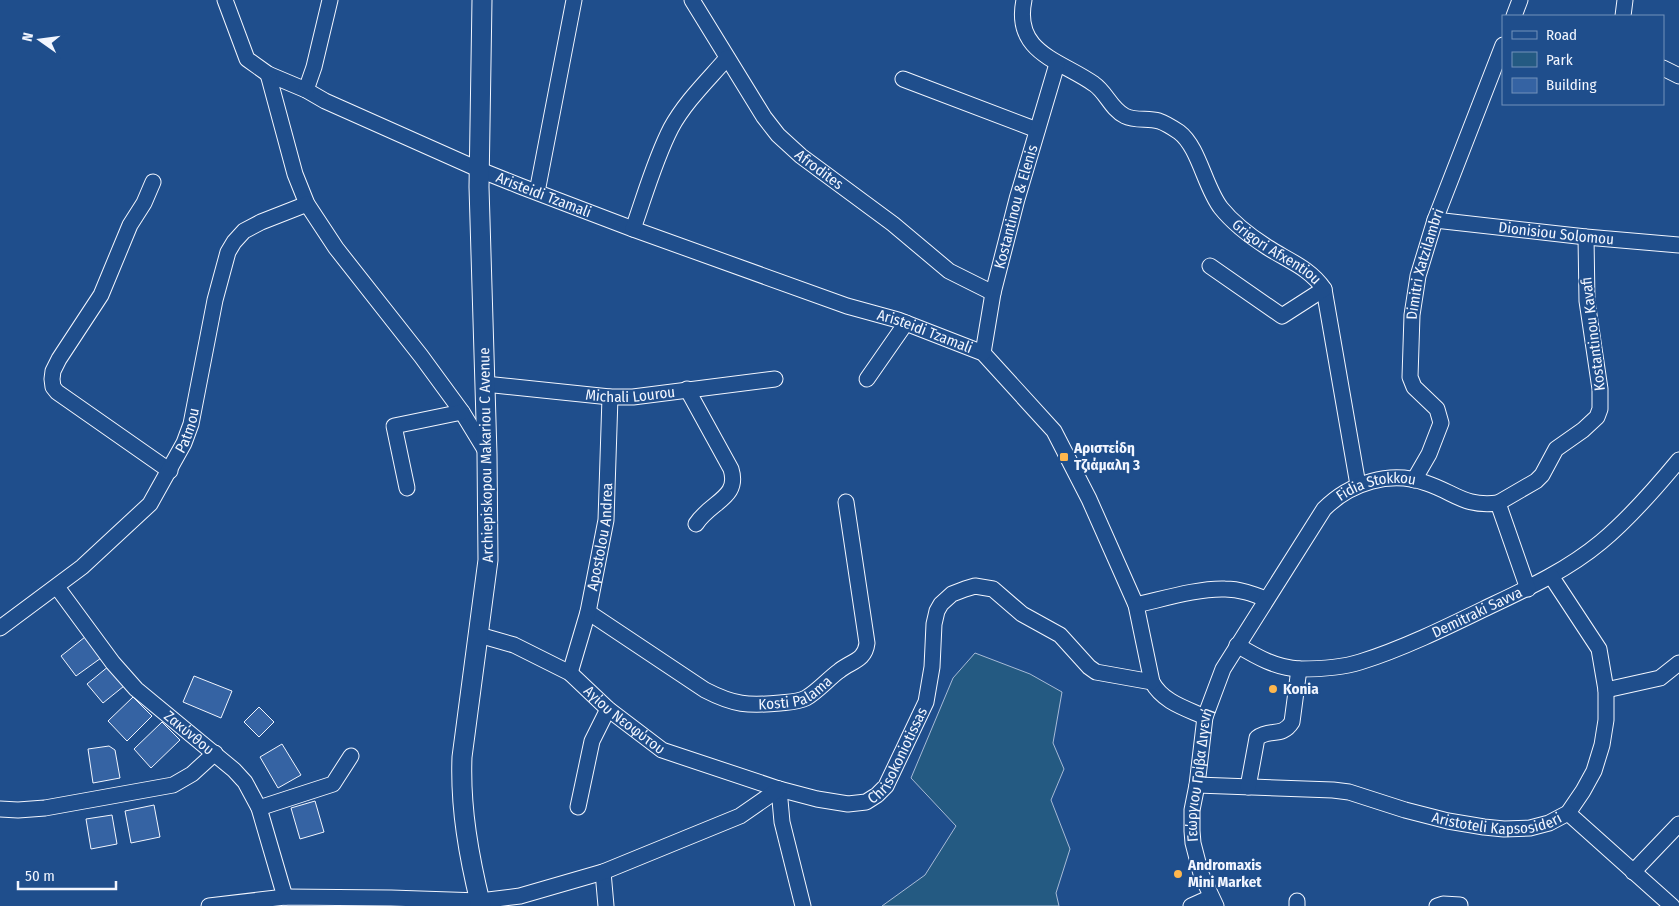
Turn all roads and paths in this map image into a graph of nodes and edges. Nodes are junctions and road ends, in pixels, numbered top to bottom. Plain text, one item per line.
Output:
1 (225, 0) edge
2 (330, 0) edge
3 (482, 0) edge
4 (574, 0) edge
5 (692, 0) edge
6 (1024, 0) edge
7 (1520, 0) edge
8 (1625, 0) edge
9 (1514, 15) edge
10 (1623, 15) edge
11 (1502, 47) edge
12 (727, 58) junction
13 (1057, 64) junction
14 (1664, 68) edge
15 (268, 74) junction
16 (1679, 76) edge
17 (903, 79) dead end
18 (306, 90) junction
19 (1037, 130) junction
20 (480, 170) junction
21 (153, 182) dead end
22 (537, 192) junction
23 (307, 204) junction
24 (1435, 220) junction
25 (633, 229) junction
26 (1586, 237) junction
27 (1679, 245) edge
28 (1210, 266) dead end
29 (1324, 288) junction
30 (992, 293) junction
31 (906, 323) junction
32 (984, 353) junction
33 (775, 379) dead end
34 (867, 379) dead end
35 (485, 384) junction
36 (687, 389) junction
37 (610, 398) junction
38 (462, 412) junction
39 (487, 454) junction
40 (1679, 460) edge
41 (170, 471) junction
42 (1414, 480) junction
43 (1358, 485) junction
44 (408, 488) dead end
45 (846, 502) dead end
46 (1498, 503) junction
47 (696, 524) dead end
48 (1551, 576) junction
49 (57, 587) junction
50 (1528, 589) junction
51 (1266, 599) junction
52 (1136, 605) junction
53 (588, 612) junction
54 (0, 628) edge
55 (479, 635) junction
56 (1237, 645) junction
57 (1679, 663) edge
58 (1299, 669) junction
59 (570, 673) junction
60 (1152, 682) junction
61 (1606, 690) junction
62 (608, 709) junction
63 (1205, 718) junction
64 (215, 754) junction
65 (351, 756) dead end
66 (1197, 785) junction
67 (1248, 787) junction
68 (778, 789) junction
69 (578, 807) dead end
70 (259, 808) junction
71 (0, 809) edge
72 (1568, 813) junction
73 (1679, 824) edge
74 (603, 872) junction
75 (1633, 872) junction
76 (285, 897) junction
77 (1214, 901) edge
78 (480, 903) edge
79 (1460, 905) edge
80 (209, 906) edge
81 (606, 906) edge
82 (803, 906) edge
83 (1191, 906) edge
84 (1437, 906) edge
85 (1672, 906) edge

1 - 15 street, Aristeidi Tzamali
2 - 18 street
3 - 20 main road, Archiepiskopou Makariou C Avenue
4 - 22 street
5 - 12 street, Afrodites
6 - 13 street
7 - 9 street
8 - 10 street
11 - 24 street, Dimitri Xatzilambri
12 - 25 street
12 - 30 street, Afrodites
13 - 19 street, Kostantinou & Elenis
13 - 29 street, Grigori Afxentiou
14 - 16 street
15 - 18 street, Aristeidi Tzamali
15 - 23 street
17 - 19 street
18 - 20 street, Aristeidi Tzamali
19 - 30 street, Kostantinou & Elenis
20 - 22 street, Aristeidi Tzamali
20 - 35 main road, Archiepiskopou Makariou C Avenue
21 - 41 street
22 - 25 street, Aristeidi Tzamali
23 - 38 street
23 - 41 street, Patmou
24 - 26 street, Dionisiou Solomou
24 - 42 street, Dimitri Xatzilambri
25 - 31 street, Aristeidi Tzamali
26 - 27 street, Dionisiou Solomou
26 - 46 street, Kostantinou Kavafi
28 - 29 street
29 - 43 street, Grigori Afxentiou
30 - 32 street, Kostantinou & Elenis
31 - 32 street, Aristeidi Tzamali
31 - 34 street
32 - 52 street, Aristeidi Tzamali
33 - 36 street, Michali Lourou
35 - 37 street, Michali Lourou
35 - 39 main road, Archiepiskopou Makariou C Avenue
36 - 37 street, Michali Lourou
36 - 47 street
37 - 53 street, Apostolou Andrea
38 - 39 street
38 - 44 street
39 - 55 main road, Archiepiskopou Makariou C Avenue
40 - 48 street, Demitraki Savva
41 - 49 street, Patmou
42 - 43 street, Fidia Stokkou
42 - 46 street, Fidia Stokkou
43 - 51 street, Fidia Stokkou
45 - 53 street, Kosti Palama
46 - 50 street
48 - 50 street, Demitraki Savva
48 - 61 street, Aristoteli Kapsosideri
49 - 54 street, Patmou
49 - 64 street, Ζακύνθου
50 - 58 street, Demitraki Savva
51 - 52 street
51 - 56 street, Fidia Stokkou
52 - 60 street, Aristeidi Tzamali
53 - 59 street, Apostolou Andrea
55 - 59 street, Αγίου Νεοφύτου
55 - 78 main road, Archiepiskopou Makariou C Avenue
56 - 58 street, Demitraki Savva
56 - 63 street, Γεώργιου Γρίβα Διγενή
57 - 61 street
58 - 67 street
59 - 62 street, Αγίου Νεοφύτου
60 - 63 street
60 - 68 street, Chrisokoniotissas
61 - 72 street, Aristoteli Kapsosideri
62 - 68 street, Αγίου Νεοφύτου
62 - 69 street
63 - 66 street, Γεώργιου Γρίβα Διγενή
64 - 70 street, Ζακύνθου
64 - 71 street
65 - 70 street
66 - 67 street, Aristoteli Kapsosideri
66 - 77 street, Γεώργιου Γρίβα Διγενή
67 - 72 street, Aristoteli Kapsosideri
68 - 74 street
68 - 82 street
70 - 76 street, Ζακύνθου
72 - 75 street
73 - 75 street
74 - 78 street
74 - 81 street
75 - 85 street
76 - 78 street
76 - 80 street
77 - 83 street
79 - 84 street

